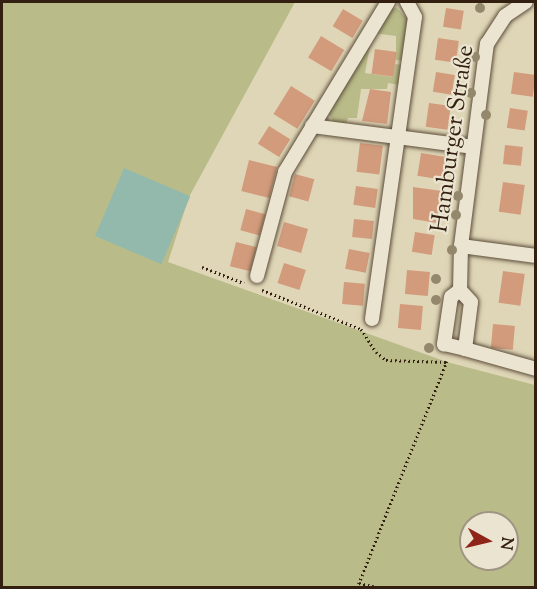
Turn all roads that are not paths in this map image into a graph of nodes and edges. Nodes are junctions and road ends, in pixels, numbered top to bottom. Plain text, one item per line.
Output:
1 (388, 2) edge
2 (407, 2) edge
3 (520, 2) edge
4 (312, 126) junction
5 (399, 137) junction
6 (473, 147) junction
7 (461, 246) junction
8 (536, 256) edge
9 (257, 276) dead end
10 (460, 290) junction
11 (372, 319) dead end
12 (459, 347) junction
13 (536, 369) edge

1 - 4 street
2 - 5 street
3 - 6 street, Hamburger Straße
4 - 5 street
4 - 9 street
5 - 6 street
5 - 11 street
6 - 7 street, Hamburger Straße
7 - 8 street
7 - 10 street, Hamburger Straße
10 - 12 street, Hamburger Straße
10 - 12 street, Hamburger Straße
12 - 13 street

